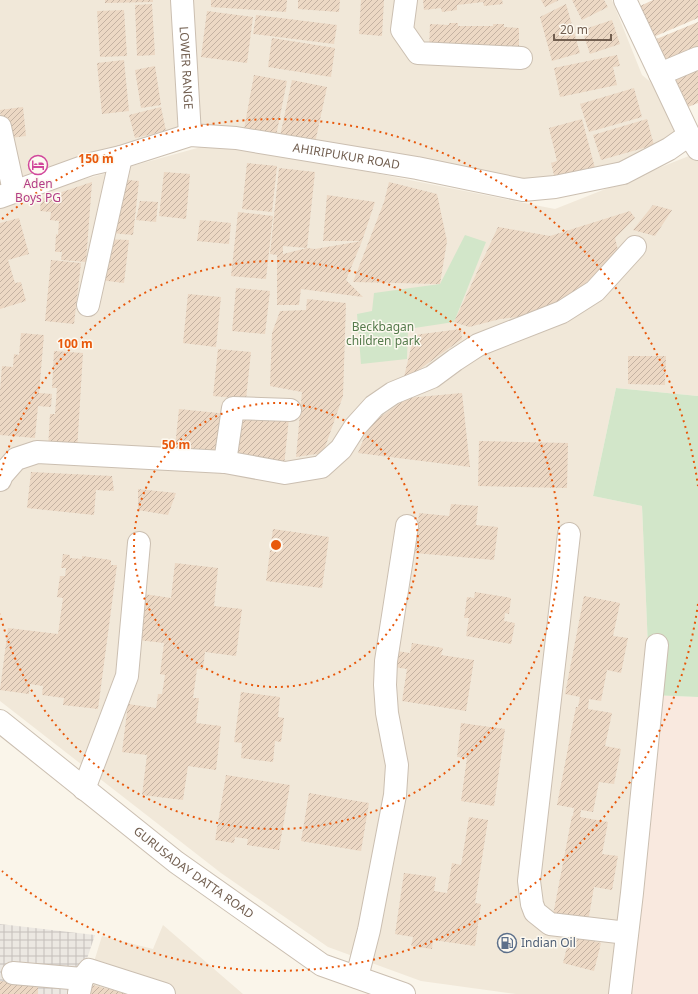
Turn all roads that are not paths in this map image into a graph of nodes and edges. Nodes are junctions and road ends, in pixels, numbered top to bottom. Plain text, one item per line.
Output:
1 (182, 0) edge
2 (406, 0) edge
3 (625, 0) edge
4 (521, 58) dead end
5 (698, 58) edge
6 (660, 74) junction
7 (0, 127) edge
8 (691, 129) edge
9 (190, 135) junction
10 (121, 157) junction
11 (7, 194) edge
12 (635, 247) dead end
13 (88, 305) dead end
14 (290, 410) dead end
15 (225, 462) junction
16 (0, 480) edge
17 (407, 526) dead end
18 (569, 534) dead end
19 (139, 543) dead end
20 (657, 645) dead end
21 (0, 721) edge
22 (84, 788) junction
23 (627, 933) junction
24 (13, 973) dead end
25 (357, 978) junction
26 (80, 987) edge
27 (380, 990) edge
28 (164, 994) edge
29 (404, 994) edge
30 (620, 994) edge

1 - 9 street, LOWER RANGE
2 - 4 street
3 - 6 street
5 - 6 street
6 - 8 street
7 - 11 street
8 - 9 street, AHIRIPUKUR ROAD
9 - 10 street, AHIRIPUKUR ROAD
10 - 11 street, AHIRIPUKUR ROAD
10 - 13 street
12 - 15 street
14 - 15 street
15 - 16 street
17 - 25 street
18 - 23 street
19 - 22 street
20 - 23 street
21 - 22 street, GURUSADAY DATTA ROAD
22 - 25 street, GURUSADAY DATTA ROAD
23 - 30 street
24 - 26 street
25 - 27 street, GURUSADAY DATTA ROAD
26 - 28 street
27 - 29 street, GURUSADAY DATTA ROAD

